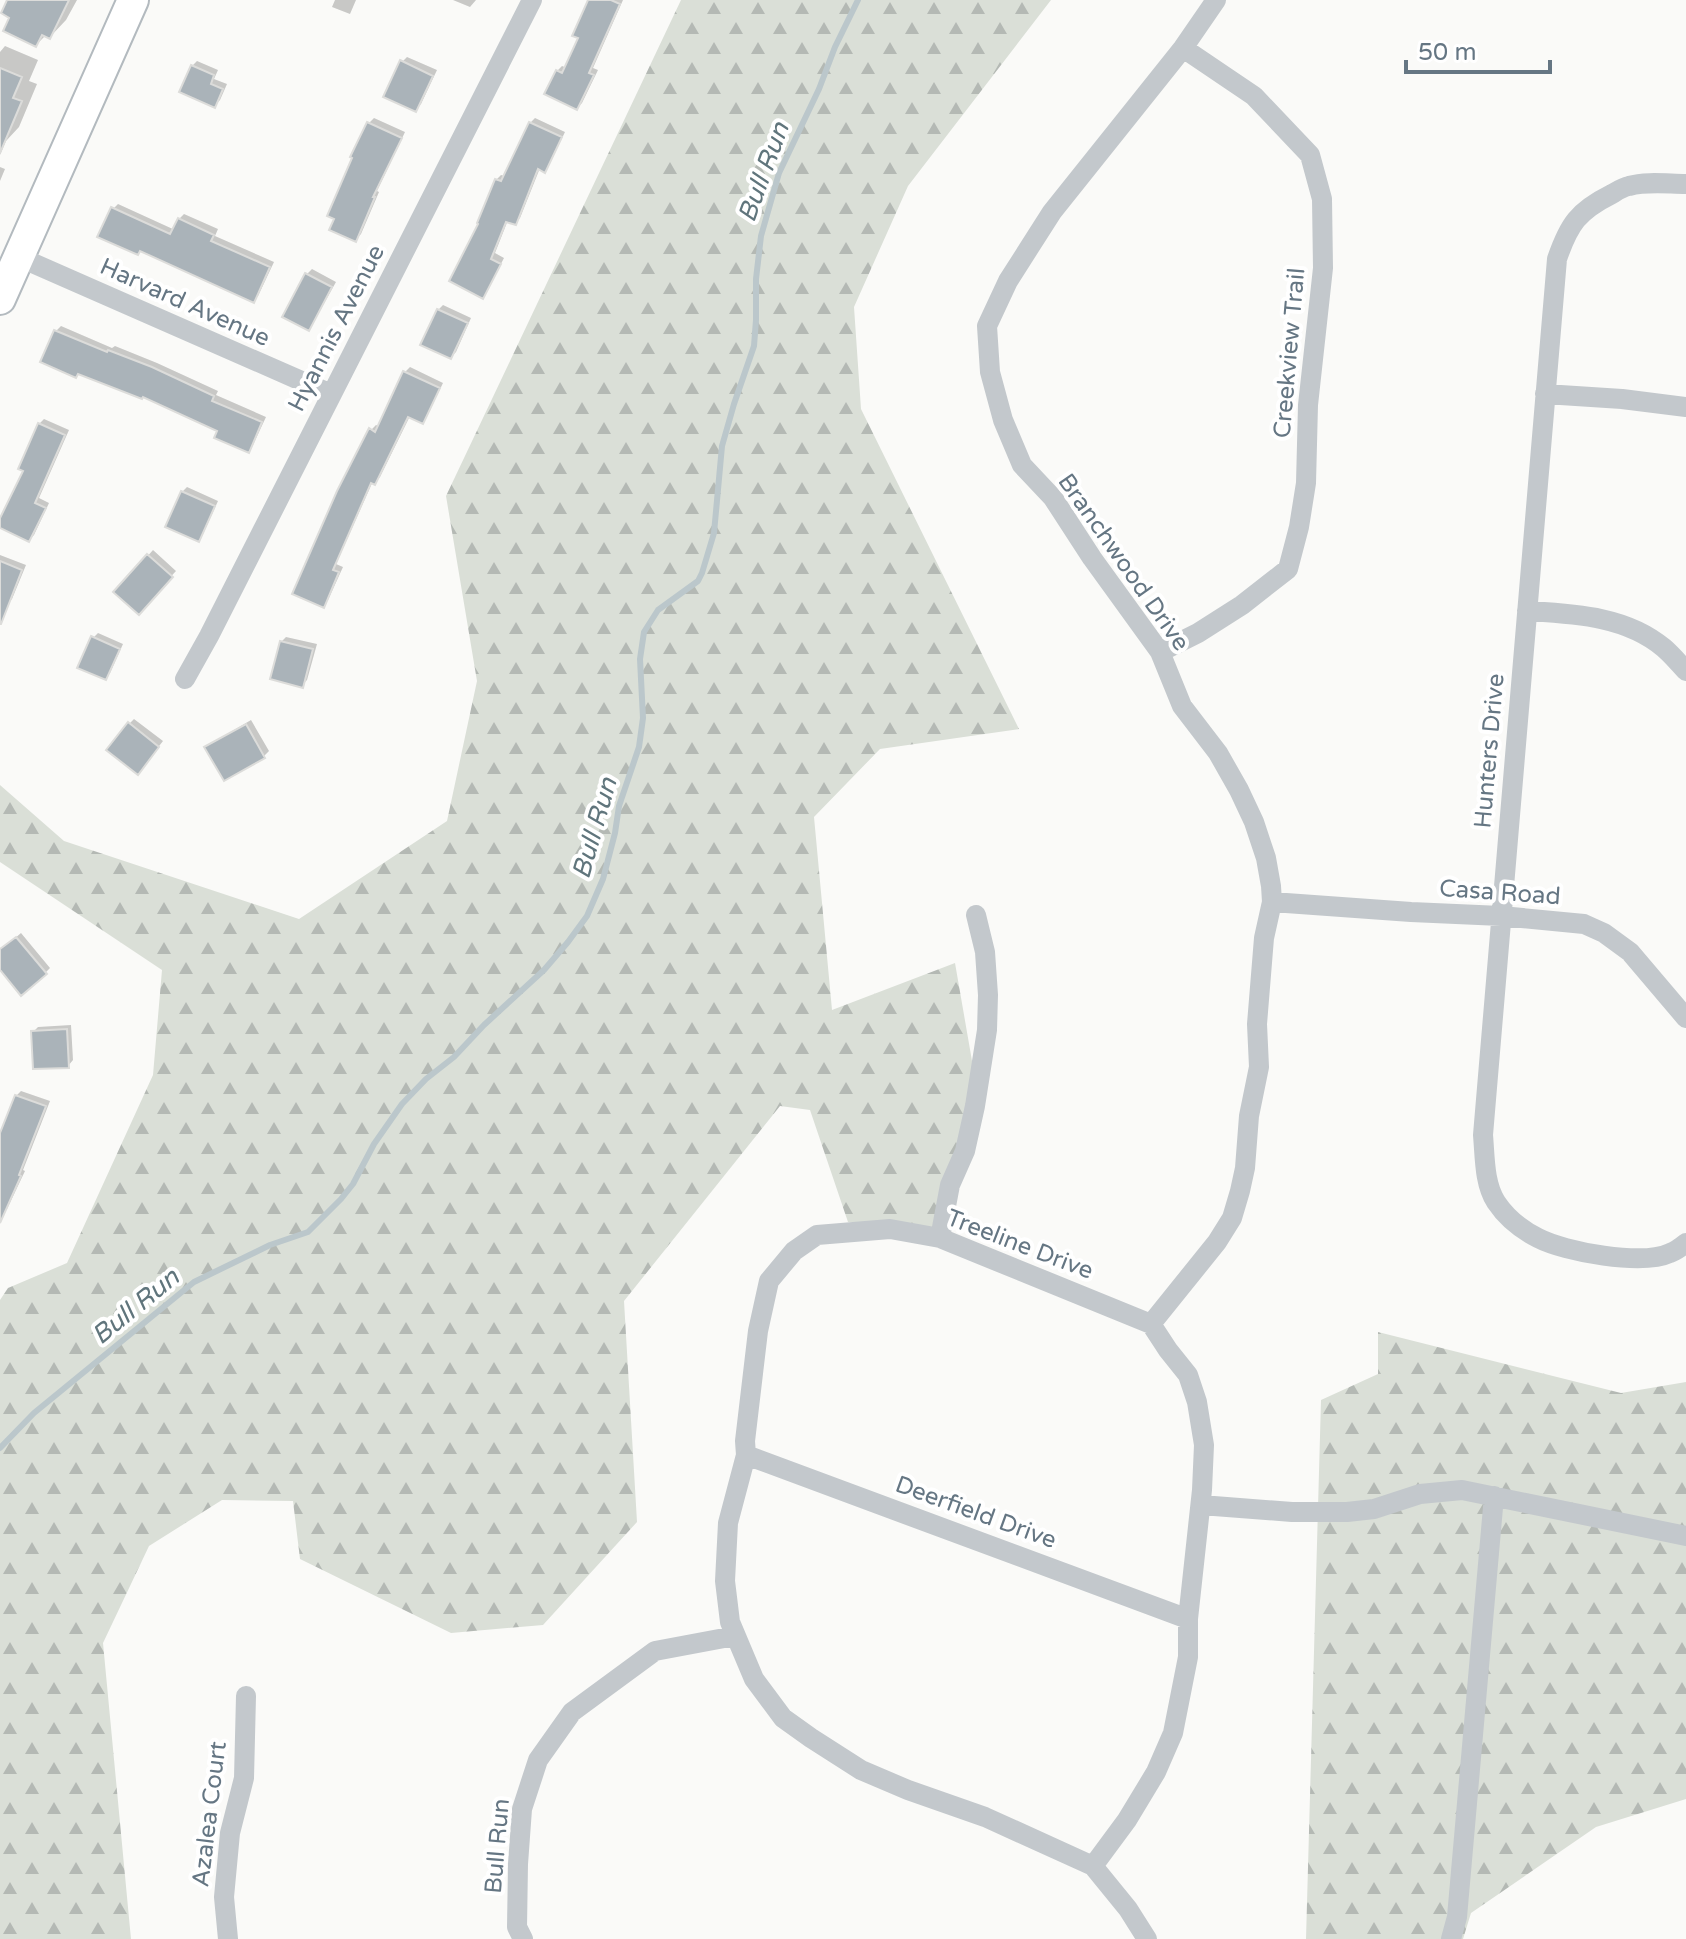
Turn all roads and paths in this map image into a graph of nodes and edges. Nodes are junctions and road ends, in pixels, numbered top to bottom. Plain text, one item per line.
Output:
1 (133, 0) edge
2 (532, 0) edge
3 (1216, 0) edge
4 (1183, 48) junction
5 (1686, 184) edge
6 (19, 257) junction
7 (0, 299) edge
8 (331, 394) junction
9 (1545, 394) junction
10 (1686, 407) edge
11 (1527, 611) junction
12 (1160, 652) junction
13 (1686, 671) edge
14 (185, 679) dead end
15 (1272, 902) junction
16 (976, 915) dead end
17 (1501, 916) junction
18 (1686, 1018) edge
19 (940, 1238) junction
20 (1686, 1243) edge
21 (1151, 1324) junction
22 (746, 1455) junction
23 (1494, 1496) junction
24 (1201, 1505) junction
25 (1686, 1536) edge
26 (1188, 1619) junction
27 (735, 1636) junction
28 (246, 1696) dead end
29 (1093, 1866) junction
30 (228, 1939) edge
31 (523, 1939) edge
32 (1147, 1939) edge
33 (1451, 1939) edge

1 - 6 main road
2 - 8 street, Hyannis Avenue
3 - 4 street, Branchwood Drive
4 - 12 street, Branchwood Drive
4 - 12 street, Creekview Trail
5 - 9 street, Hunters Drive
6 - 7 main road
6 - 8 street, Harvard Avenue
8 - 14 street, Hyannis Avenue
9 - 10 street
9 - 11 street, Hunters Drive
11 - 13 street
11 - 17 street, Hunters Drive
12 - 15 street, Branchwood Drive
15 - 17 street, Casa Road
15 - 21 street, Branchwood Drive
16 - 19 street
17 - 18 street, Casa Road
17 - 20 street, Hunters Drive
19 - 21 street, Treeline Drive
19 - 22 street, Treeline Drive
21 - 24 street
22 - 26 street, Deerfield Drive
22 - 27 street, Treeline Drive
23 - 24 street
23 - 25 street
23 - 33 street
24 - 26 street
26 - 29 street
27 - 29 street, Treeline Drive
27 - 31 street, Bull Run
28 - 30 street, Azalea Court
29 - 32 street, Treeline Drive

